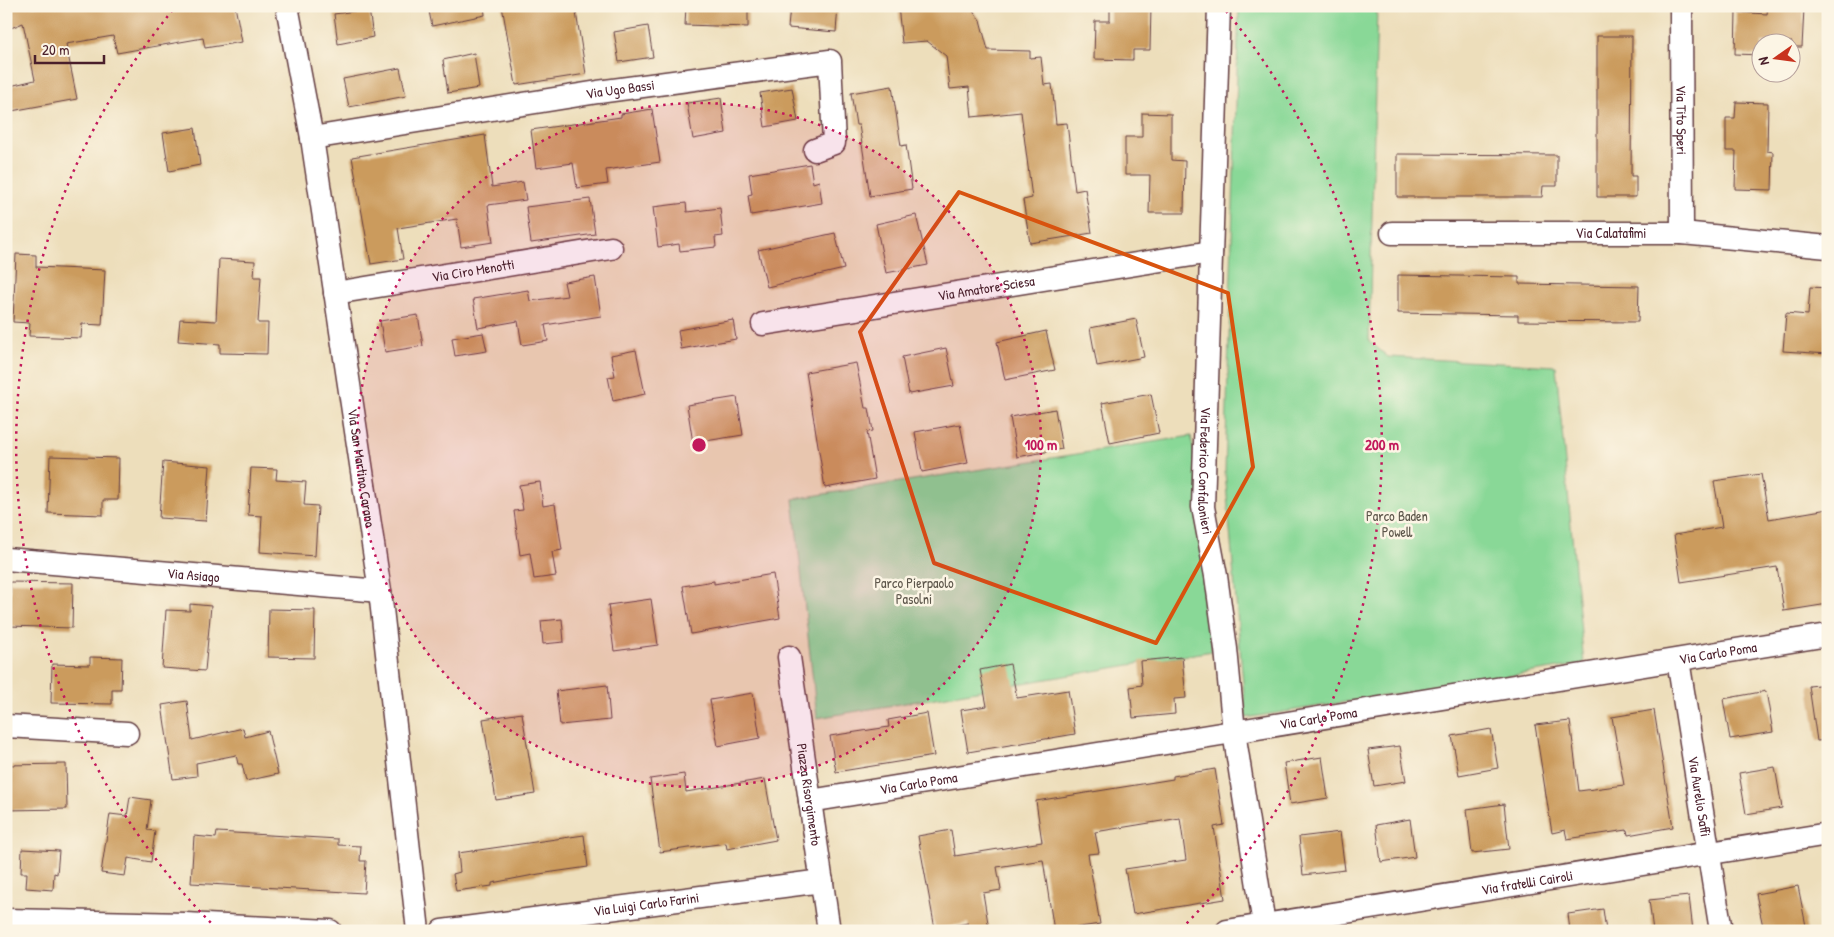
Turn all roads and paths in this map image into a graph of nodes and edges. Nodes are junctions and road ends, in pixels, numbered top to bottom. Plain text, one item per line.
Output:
1 (287, 6) edge
2 (1219, 6) edge
3 (1681, 6) edge
4 (312, 138) junction
5 (815, 150) dead end
6 (1392, 233) dead end
7 (1682, 233) junction
8 (1828, 247) edge
9 (611, 248) dead end
10 (1211, 252) junction
11 (335, 293) junction
12 (763, 324) dead end
13 (6, 559) edge
14 (380, 591) junction
15 (1828, 635) edge
16 (788, 657) dead end
17 (1678, 660) junction
18 (6, 726) edge
19 (1234, 732) junction
20 (126, 733) dead end
21 (810, 801) junction
22 (1828, 834) edge
23 (1709, 853) junction
24 (822, 881) junction
25 (6, 920) edge
26 (186, 927) edge
27 (1264, 928) edge
28 (330, 931) edge
29 (418, 931) edge
30 (442, 931) edge
31 (829, 931) edge
32 (1227, 931) edge
33 (1721, 931) edge

1 - 4 street, Via San Martino Carano
2 - 10 street, Via Federico Confalonieri
3 - 7 street, Via Tito Speri
4 - 5 street, Via Ugo Bassi
4 - 11 street, Via San Martino Carano
6 - 7 street, Via Calatafimi
7 - 8 street, Via Calatafimi
9 - 11 street, Via Ciro Menotti
10 - 12 street, Via Amatore Sciesa
10 - 19 street, Via Federico Confalonieri
11 - 14 street, Via San Martino Carano
13 - 14 street, Via Asiago
14 - 29 street, Via San Martino Carano
15 - 17 street, Via Carlo Poma
16 - 21 street, Piazza Risorgimento
17 - 19 street, Via Carlo Poma
17 - 23 street, Via Aurelio Saffi
18 - 20 street
19 - 21 street, Via Carlo Poma
19 - 27 street, Via Federico Confalonieri
21 - 24 street, Piazza Risorgimento
22 - 23 street, Via fratelli Cairoli
23 - 27 street, Via fratelli Cairoli
23 - 33 street, Via Aurelio Saffi
24 - 30 street, Via Luigi Carlo Farini
24 - 31 street, Piazza Risorgimento
25 - 26 street
26 - 28 street
27 - 32 street, Via fratelli Cairoli

